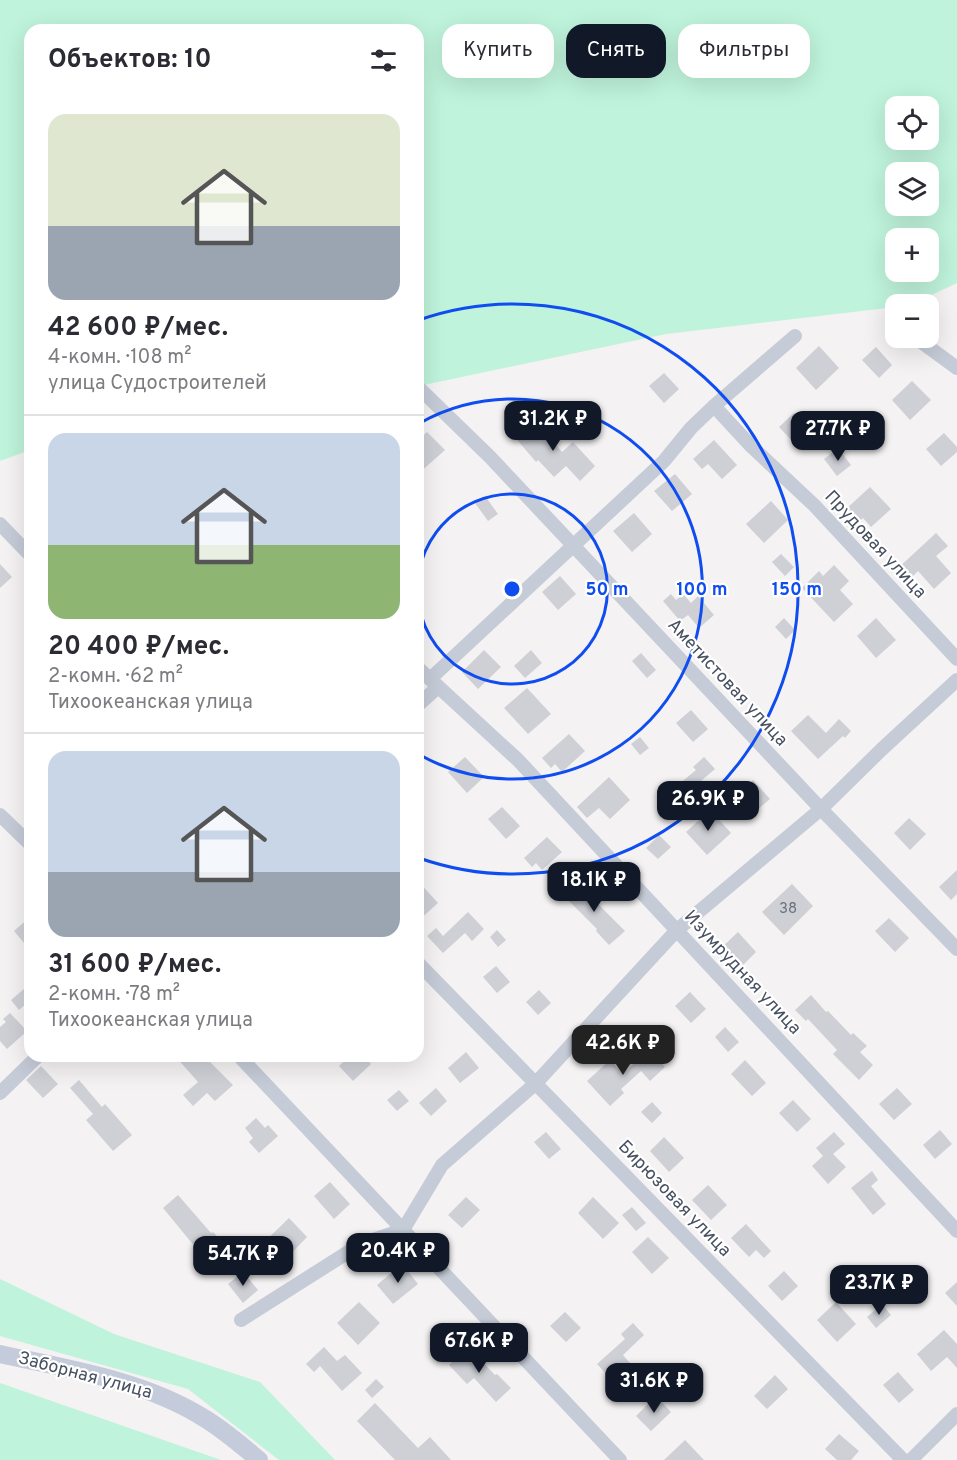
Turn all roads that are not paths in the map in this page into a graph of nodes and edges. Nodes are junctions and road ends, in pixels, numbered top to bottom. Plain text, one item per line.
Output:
1 (795, 336) dead end
2 (930, 348) edge
3 (957, 368) edge
4 (424, 393) edge
5 (714, 406) junction
6 (0, 524) edge
7 (573, 546) junction
8 (24, 549) edge
9 (957, 659) edge
10 (424, 674) edge
11 (957, 680) edge
12 (434, 683) junction
13 (424, 697) edge
14 (821, 809) junction
15 (0, 815) edge
16 (24, 838) edge
17 (677, 930) junction
18 (957, 949) edge
19 (424, 969) edge
20 (32, 1062) edge
21 (245, 1062) edge
22 (536, 1083) junction
23 (0, 1093) edge
24 (403, 1230) junction
25 (957, 1231) edge
26 (241, 1320) dead end
27 (0, 1354) edge
28 (957, 1414) edge
29 (259, 1460) edge
30 (620, 1460) edge
31 (903, 1460) edge
32 (911, 1460) edge

1 - 5 street
2 - 3 street
4 - 7 street, Аметистовая улица
5 - 7 street
5 - 9 street, Прудовая улица
6 - 8 street
7 - 12 street
7 - 14 street, Аметистовая улица
10 - 12 street, Изумрудная улица
11 - 14 street
12 - 13 street
12 - 17 street, Изумрудная улица
14 - 17 street
14 - 18 street, Аметистовая улица
15 - 16 street
17 - 22 street
17 - 25 street, Изумрудная улица
19 - 22 street, Бирюзовая улица
20 - 23 street
21 - 24 street
22 - 24 street
22 - 31 street, Бирюзовая улица
24 - 26 street
24 - 30 street
27 - 29 street, Заборная улица
28 - 32 street

